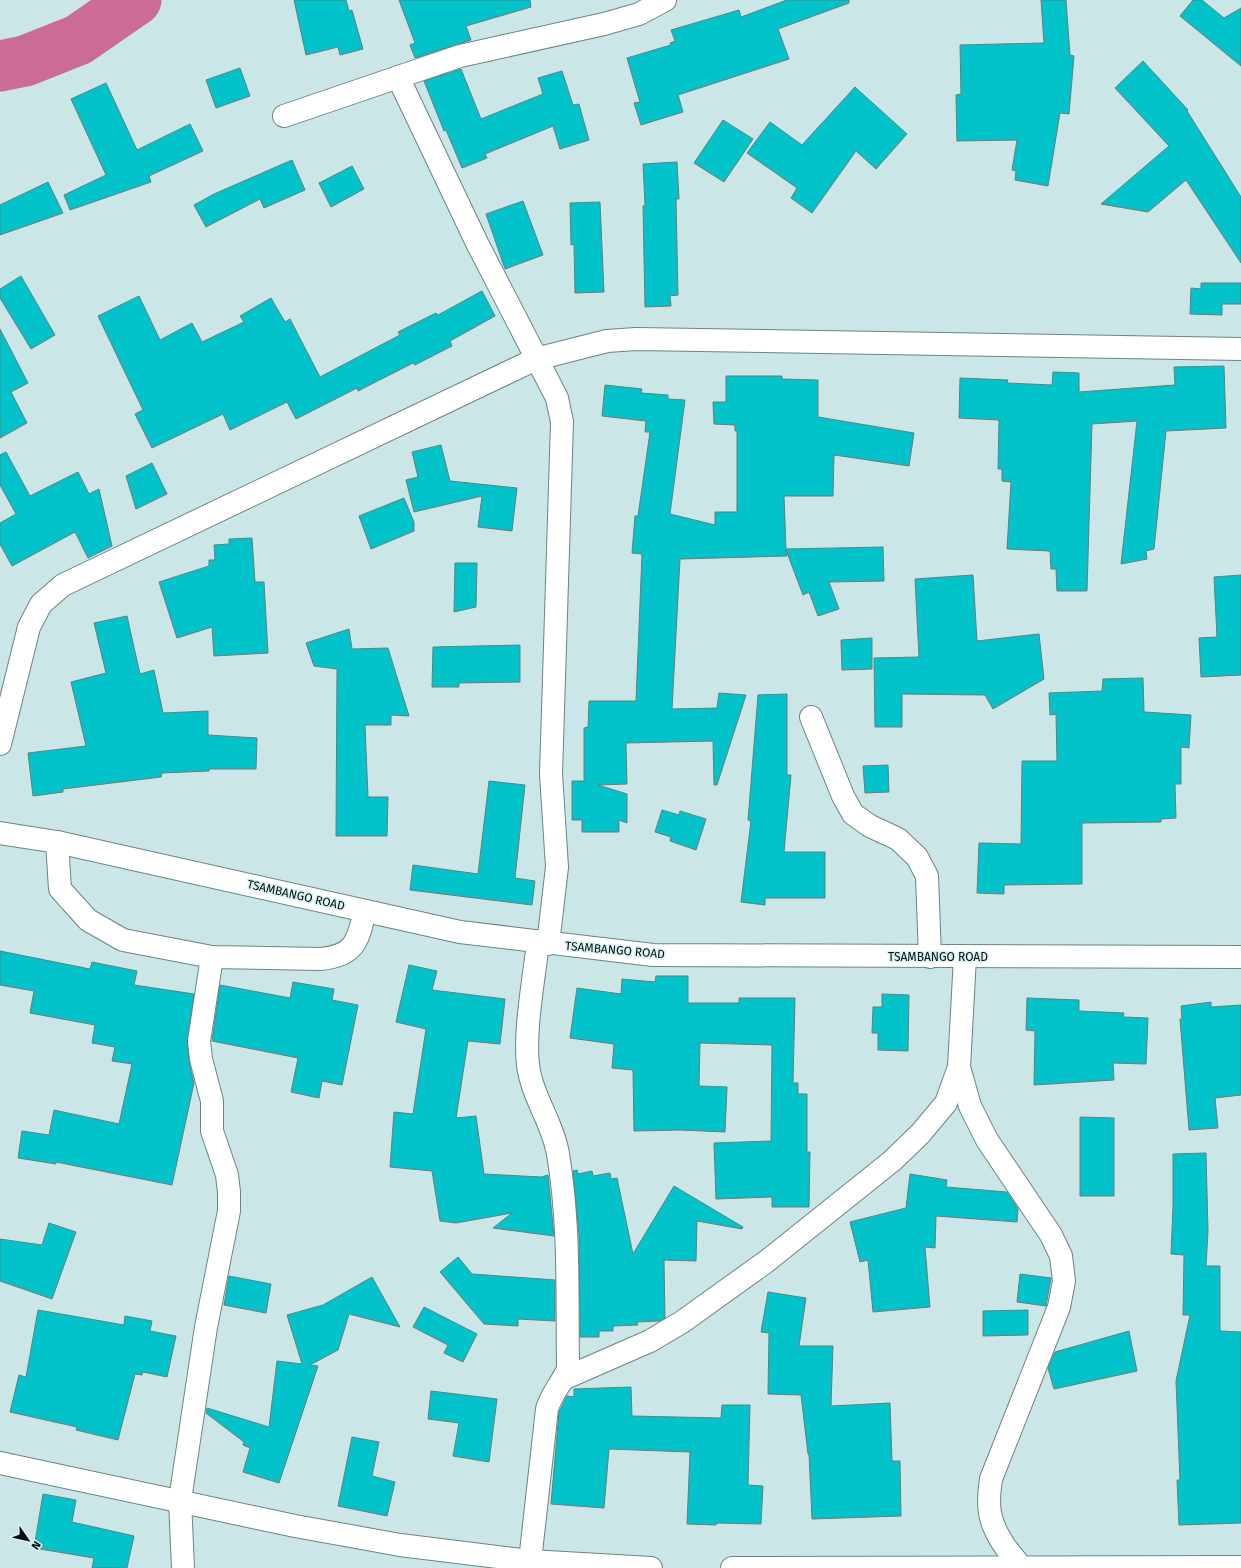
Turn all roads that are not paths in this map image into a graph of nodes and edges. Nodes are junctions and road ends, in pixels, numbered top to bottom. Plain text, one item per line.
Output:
1 (665, 0) edge
2 (398, 77) junction
3 (284, 116) dead end
4 (1241, 349) edge
5 (536, 359) junction
6 (811, 717) dead end
7 (0, 744) edge
8 (0, 833) edge
9 (57, 842) junction
10 (365, 911) junction
11 (543, 943) junction
12 (965, 956) junction
13 (212, 957) junction
14 (930, 957) junction
15 (1241, 957) edge
16 (959, 1067) junction
17 (563, 1379) junction
18 (0, 1463) edge
19 (180, 1500) junction
20 (530, 1561) junction
21 (569, 1566) edge
22 (1241, 1567) edge
23 (183, 1568) edge
24 (651, 1568) edge
25 (732, 1568) edge
26 (1021, 1568) edge

1 - 2 street
2 - 3 street
2 - 5 street
4 - 5 street
5 - 7 street
5 - 11 street
6 - 14 street
8 - 9 street, TSAMBANGO ROAD
9 - 10 street, TSAMBANGO ROAD
9 - 13 street
10 - 11 street, TSAMBANGO ROAD
10 - 13 street
11 - 14 street, TSAMBANGO ROAD
11 - 17 street
12 - 14 street, TSAMBANGO ROAD
12 - 15 street, TSAMBANGO ROAD
12 - 16 street
13 - 19 street
16 - 17 street
16 - 26 street
17 - 20 street
18 - 19 street
19 - 20 street
19 - 23 street
20 - 21 street
21 - 24 street
22 - 26 street
25 - 26 street

